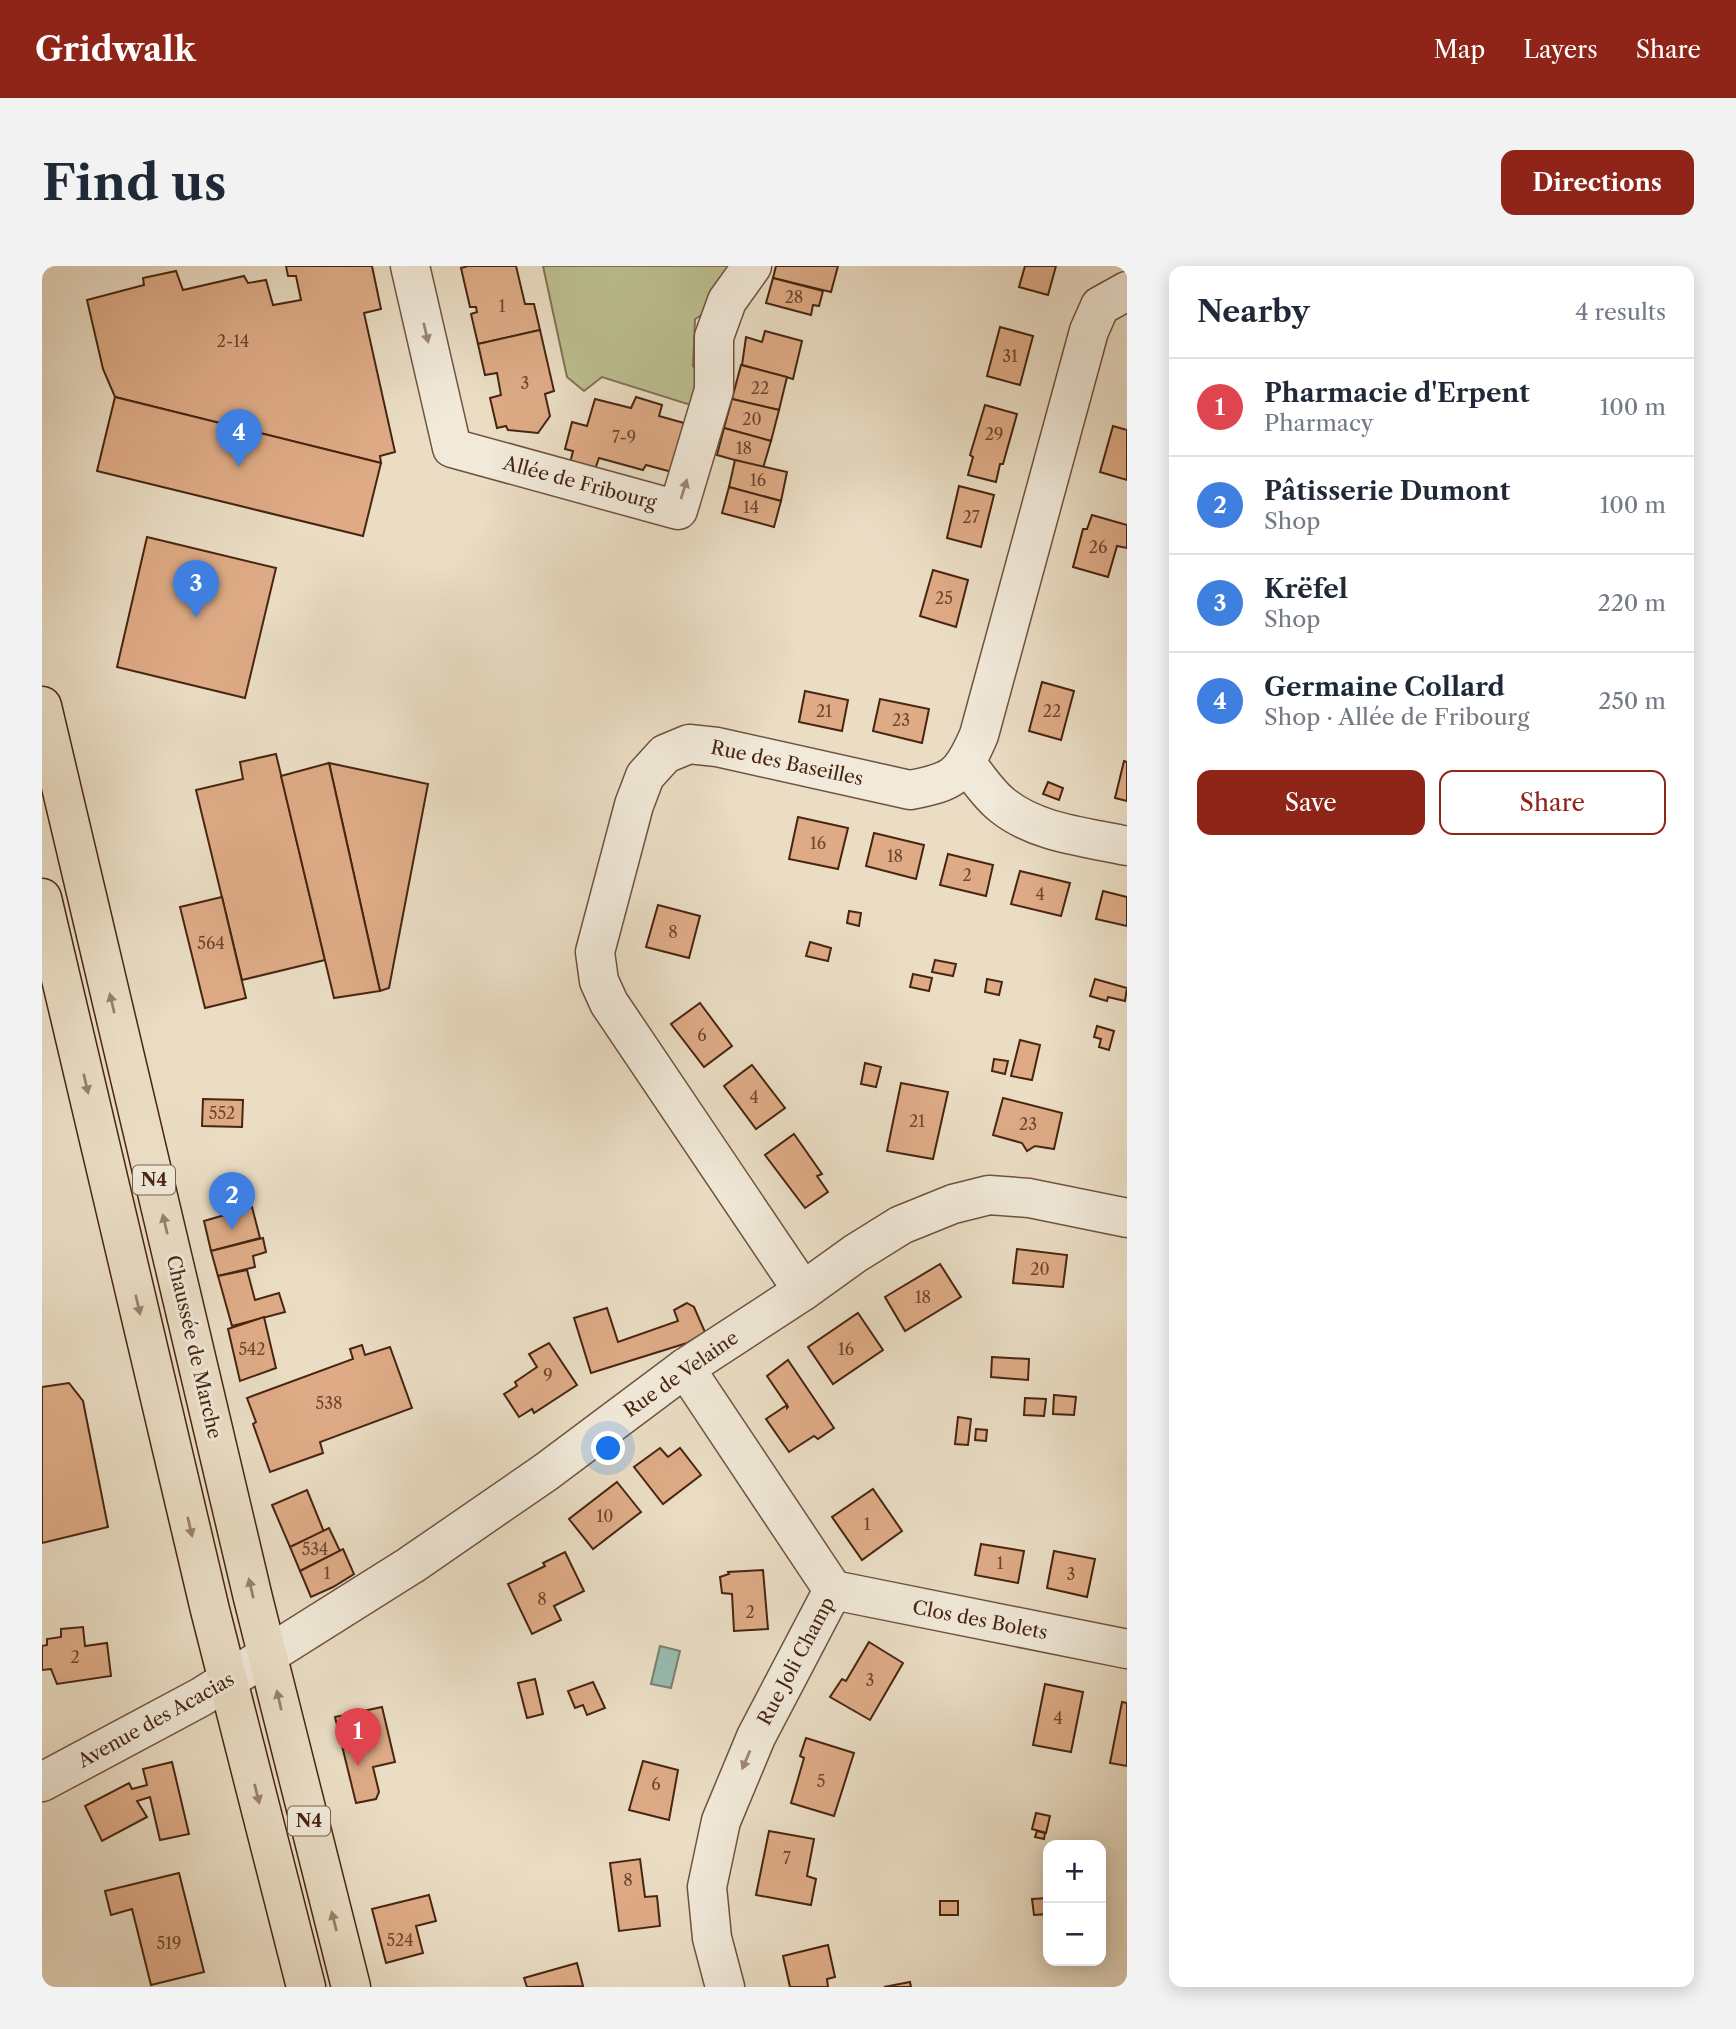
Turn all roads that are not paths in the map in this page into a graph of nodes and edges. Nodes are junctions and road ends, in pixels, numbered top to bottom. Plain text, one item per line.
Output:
1 (410, 266) edge
2 (752, 266) edge
3 (1127, 291) edge
4 (42, 706) edge
5 (967, 764) junction
6 (1127, 846) edge
7 (42, 898) edge
8 (1127, 1218) edge
9 (803, 1291) junction
10 (685, 1368) junction
11 (833, 1590) junction
12 (1127, 1649) edge
13 (268, 1654) junction
14 (228, 1681) junction
15 (42, 1782) edge
16 (306, 1987) edge
17 (351, 1987) edge
18 (725, 1987) edge

1 -> 2 street, Allée de Fribourg
3 - 5 street
13 -> 4 main road, Chaussée de Marche / N4
5 - 6 street
5 - 9 street, Rue des Baseilles
7 -> 14 main road, N4
8 - 9 street, Rue de Velaine
9 - 10 street, Rue de Velaine
10 - 11 street, Rue Joli Champ
10 - 13 street, Rue de Velaine
11 - 12 street, Clos des Bolets
11 -> 18 street, Rue Joli Champ
13 - 14 street, Avenue des Acacias
17 -> 13 main road, Chaussée de Marche / N4
14 - 15 street, Avenue des Acacias
14 -> 16 main road, N4

